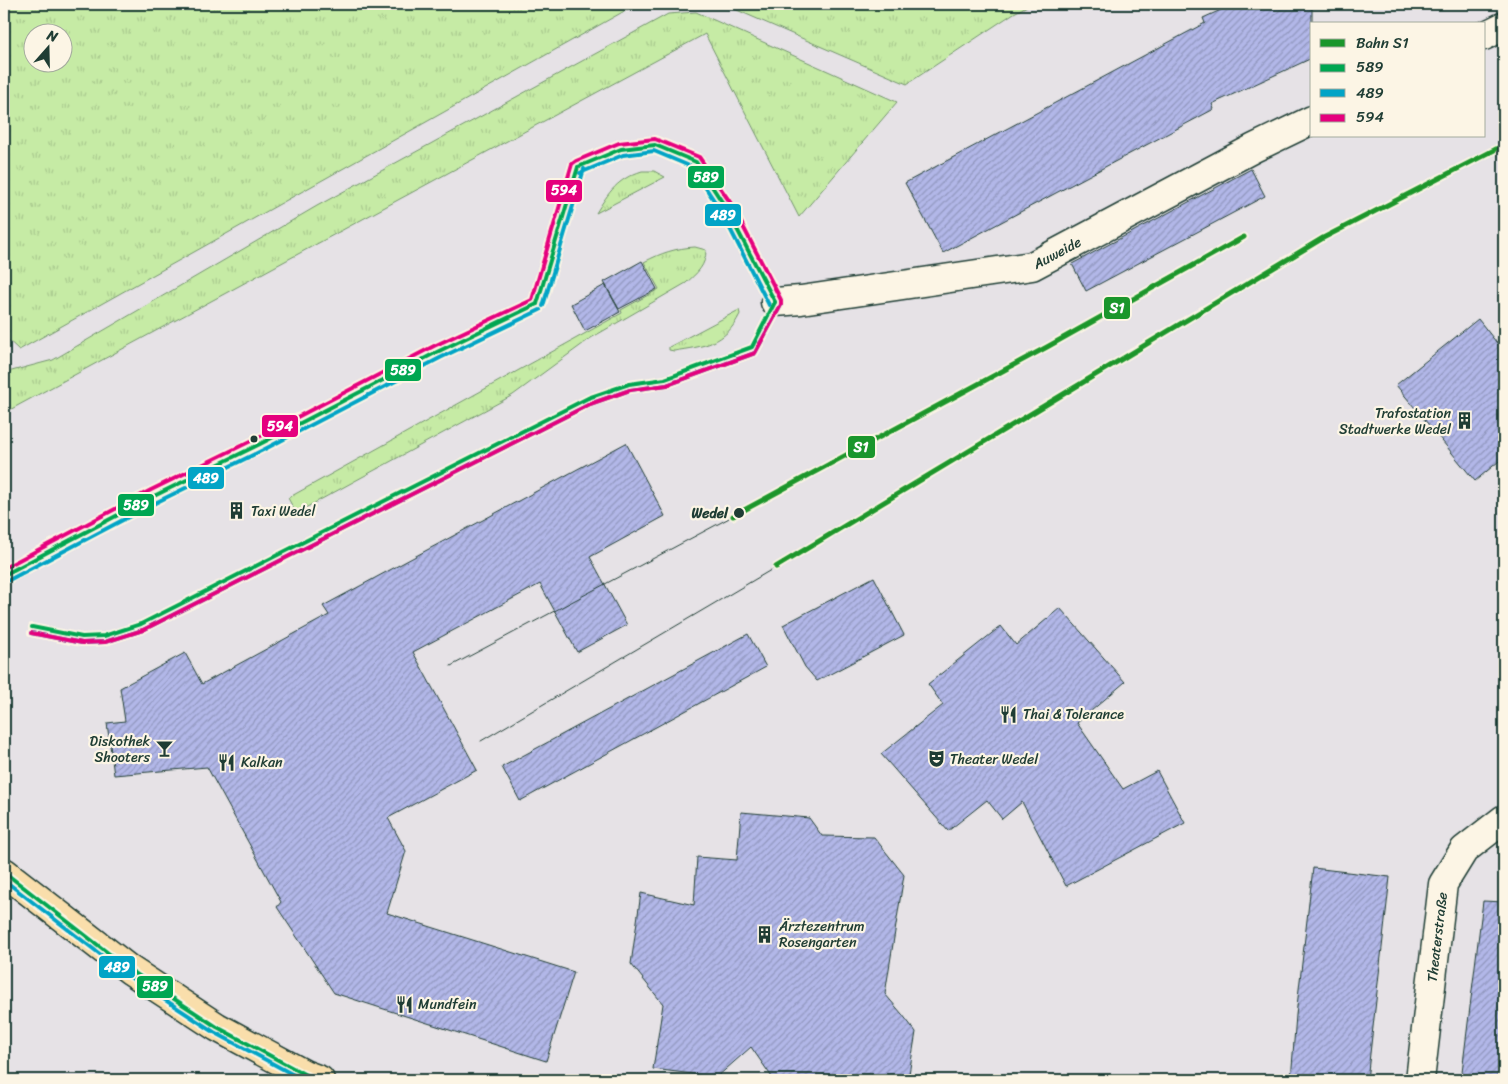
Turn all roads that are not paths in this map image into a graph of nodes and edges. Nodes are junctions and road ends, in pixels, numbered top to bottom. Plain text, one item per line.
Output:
1 (1504, 26) edge
2 (1486, 35) edge
3 (1310, 121) edge
4 (775, 302) dead end
5 (1504, 820) edge
6 (4, 872) edge
7 (320, 1080) edge
8 (1420, 1080) edge

1 - 2 street
3 - 4 street, Auweide
5 - 8 street, Theaterstraße
6 - 7 main road

